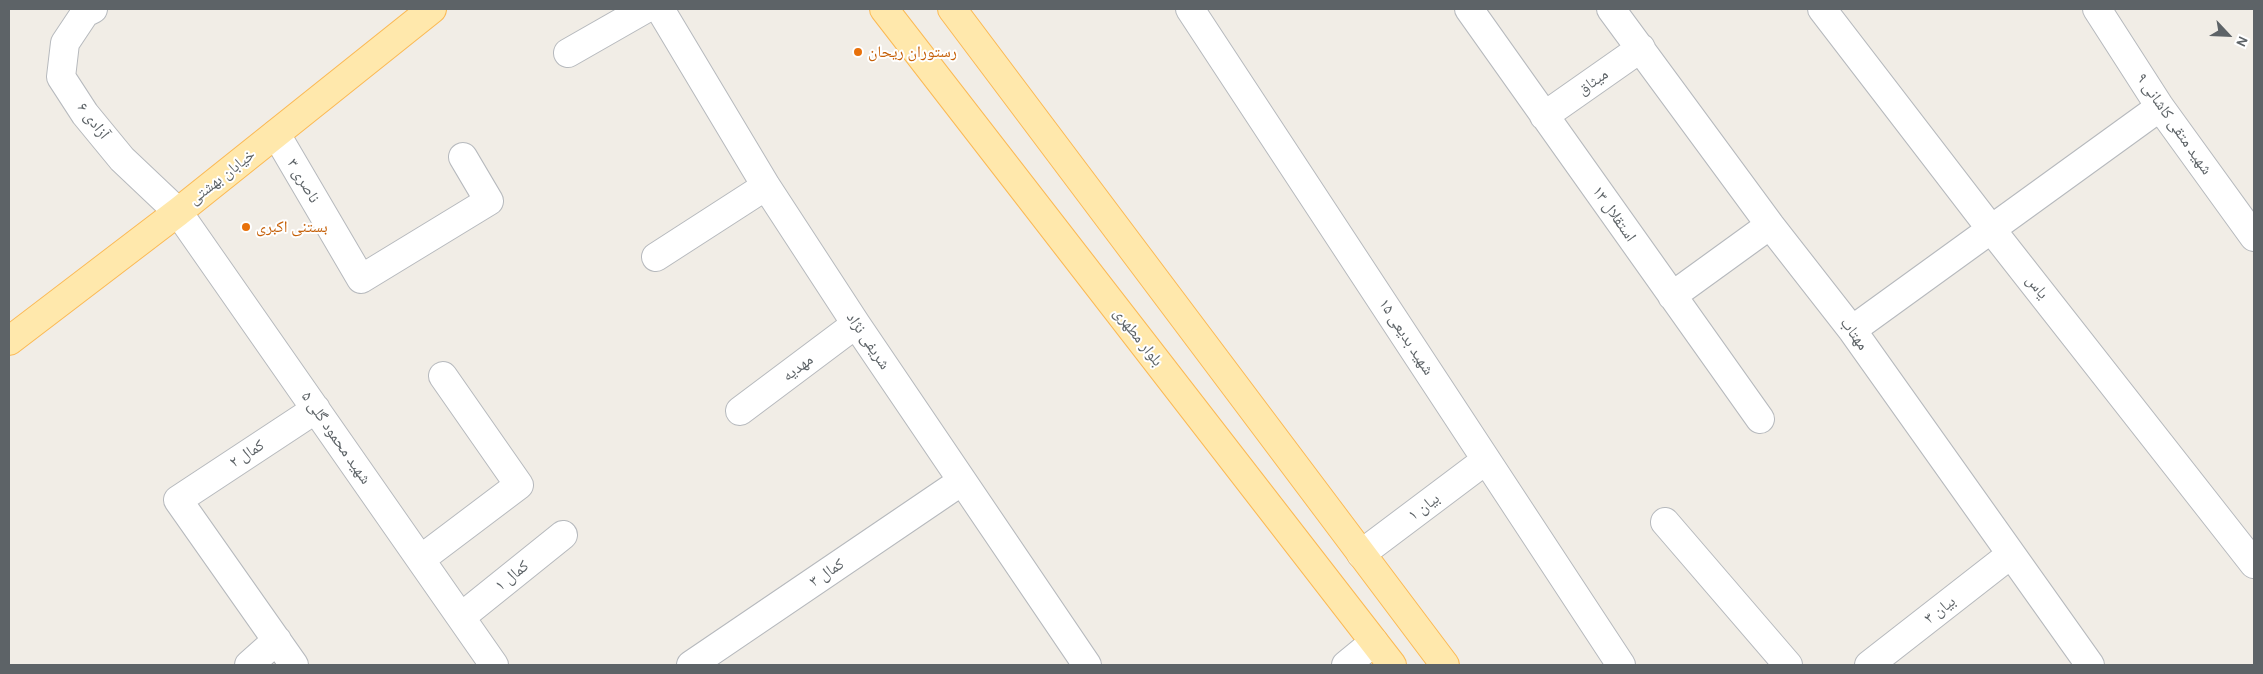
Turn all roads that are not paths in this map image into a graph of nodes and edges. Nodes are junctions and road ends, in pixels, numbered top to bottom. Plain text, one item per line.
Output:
1 (432, 9) edge
2 (645, 9) edge
3 (660, 9) edge
4 (884, 9) edge
5 (952, 9) edge
6 (1190, 9) edge
7 (1469, 9) edge
8 (1611, 9) edge
9 (1822, 9) edge
10 (2097, 9) edge
11 (89, 11) edge
12 (1641, 48) junction
13 (568, 53) dead end
14 (2160, 106) junction
15 (1544, 116) junction
16 (276, 134) junction
17 (463, 157) dead end
18 (766, 186) junction
19 (178, 212) junction
20 (1770, 225) junction
21 (1991, 229) junction
22 (2254, 237) edge
23 (656, 257) dead end
24 (1672, 296) junction
25 (856, 324) junction
26 (1852, 330) junction
27 (9, 341) edge
28 (443, 376) dead end
29 (316, 409) junction
30 (740, 411) dead end
31 (1760, 419) dead end
32 (1486, 460) junction
33 (962, 482) junction
34 (1665, 522) dead end
35 (563, 535) dead end
36 (1361, 554) junction
37 (2010, 555) junction
38 (420, 559) junction
39 (2254, 564) edge
40 (461, 618) junction
41 (277, 640) junction
42 (1374, 642) junction
43 (249, 665) edge
44 (294, 665) edge
45 (494, 665) edge
46 (691, 665) edge
47 (1087, 665) edge
48 (1346, 665) edge
49 (1392, 665) edge
50 (1445, 665) edge
51 (1621, 665) edge
52 (1788, 665) edge
53 (1869, 665) edge
54 (2090, 665) edge

1 - 16 main road, خیابان بهشتی
2 - 13 street
3 - 18 street, شریفی نژاد
4 - 42 main road, بلوار مطهری
5 - 36 main road
6 - 32 street, شهید بدیعی ۱۵
7 - 15 street, استقلال ۱۳
8 - 12 street, مهتاب
9 - 21 street, یاس
10 - 14 street, شهید متقی کاشانی ۹
11 - 19 street, آزادی ۶
12 - 15 street, میثاق
12 - 20 street, مهتاب
14 - 21 street
14 - 22 street, شهید متقی کاشانی ۹
15 - 24 street, استقلال ۱۳
16 - 17 street, ناصری ۳
16 - 19 main road, خیابان بهشتی
18 - 23 street
18 - 25 street, شریفی نژاد
19 - 27 main road, خیابان بهشتی
19 - 29 street, شهید محمود گلی ۵
20 - 24 street
20 - 26 street, مهتاب
21 - 26 street
21 - 39 street, یاس
24 - 31 street, استقلال ۱۳
25 - 30 street, مهدیه
25 - 33 street, شریفی نژاد
26 - 37 street, مهتاب
28 - 38 street
29 - 38 street, شهید محمود گلی ۵
29 - 41 street, کمال ۲
32 - 36 street, بیان ۱
32 - 51 street, شهید بدیعی ۱۵
33 - 46 street, کمال ۳
33 - 47 street, شریفی نژاد
34 - 52 street
35 - 40 street, کمال ۱
36 - 50 main road
37 - 53 street, بیان ۳
37 - 54 street, مهتاب
38 - 40 street, شهید محمود گلی ۵
40 - 45 street, شهید محمود گلی ۵
41 - 43 street
41 - 44 street
42 - 48 street
42 - 49 main road, بلوار مطهری

